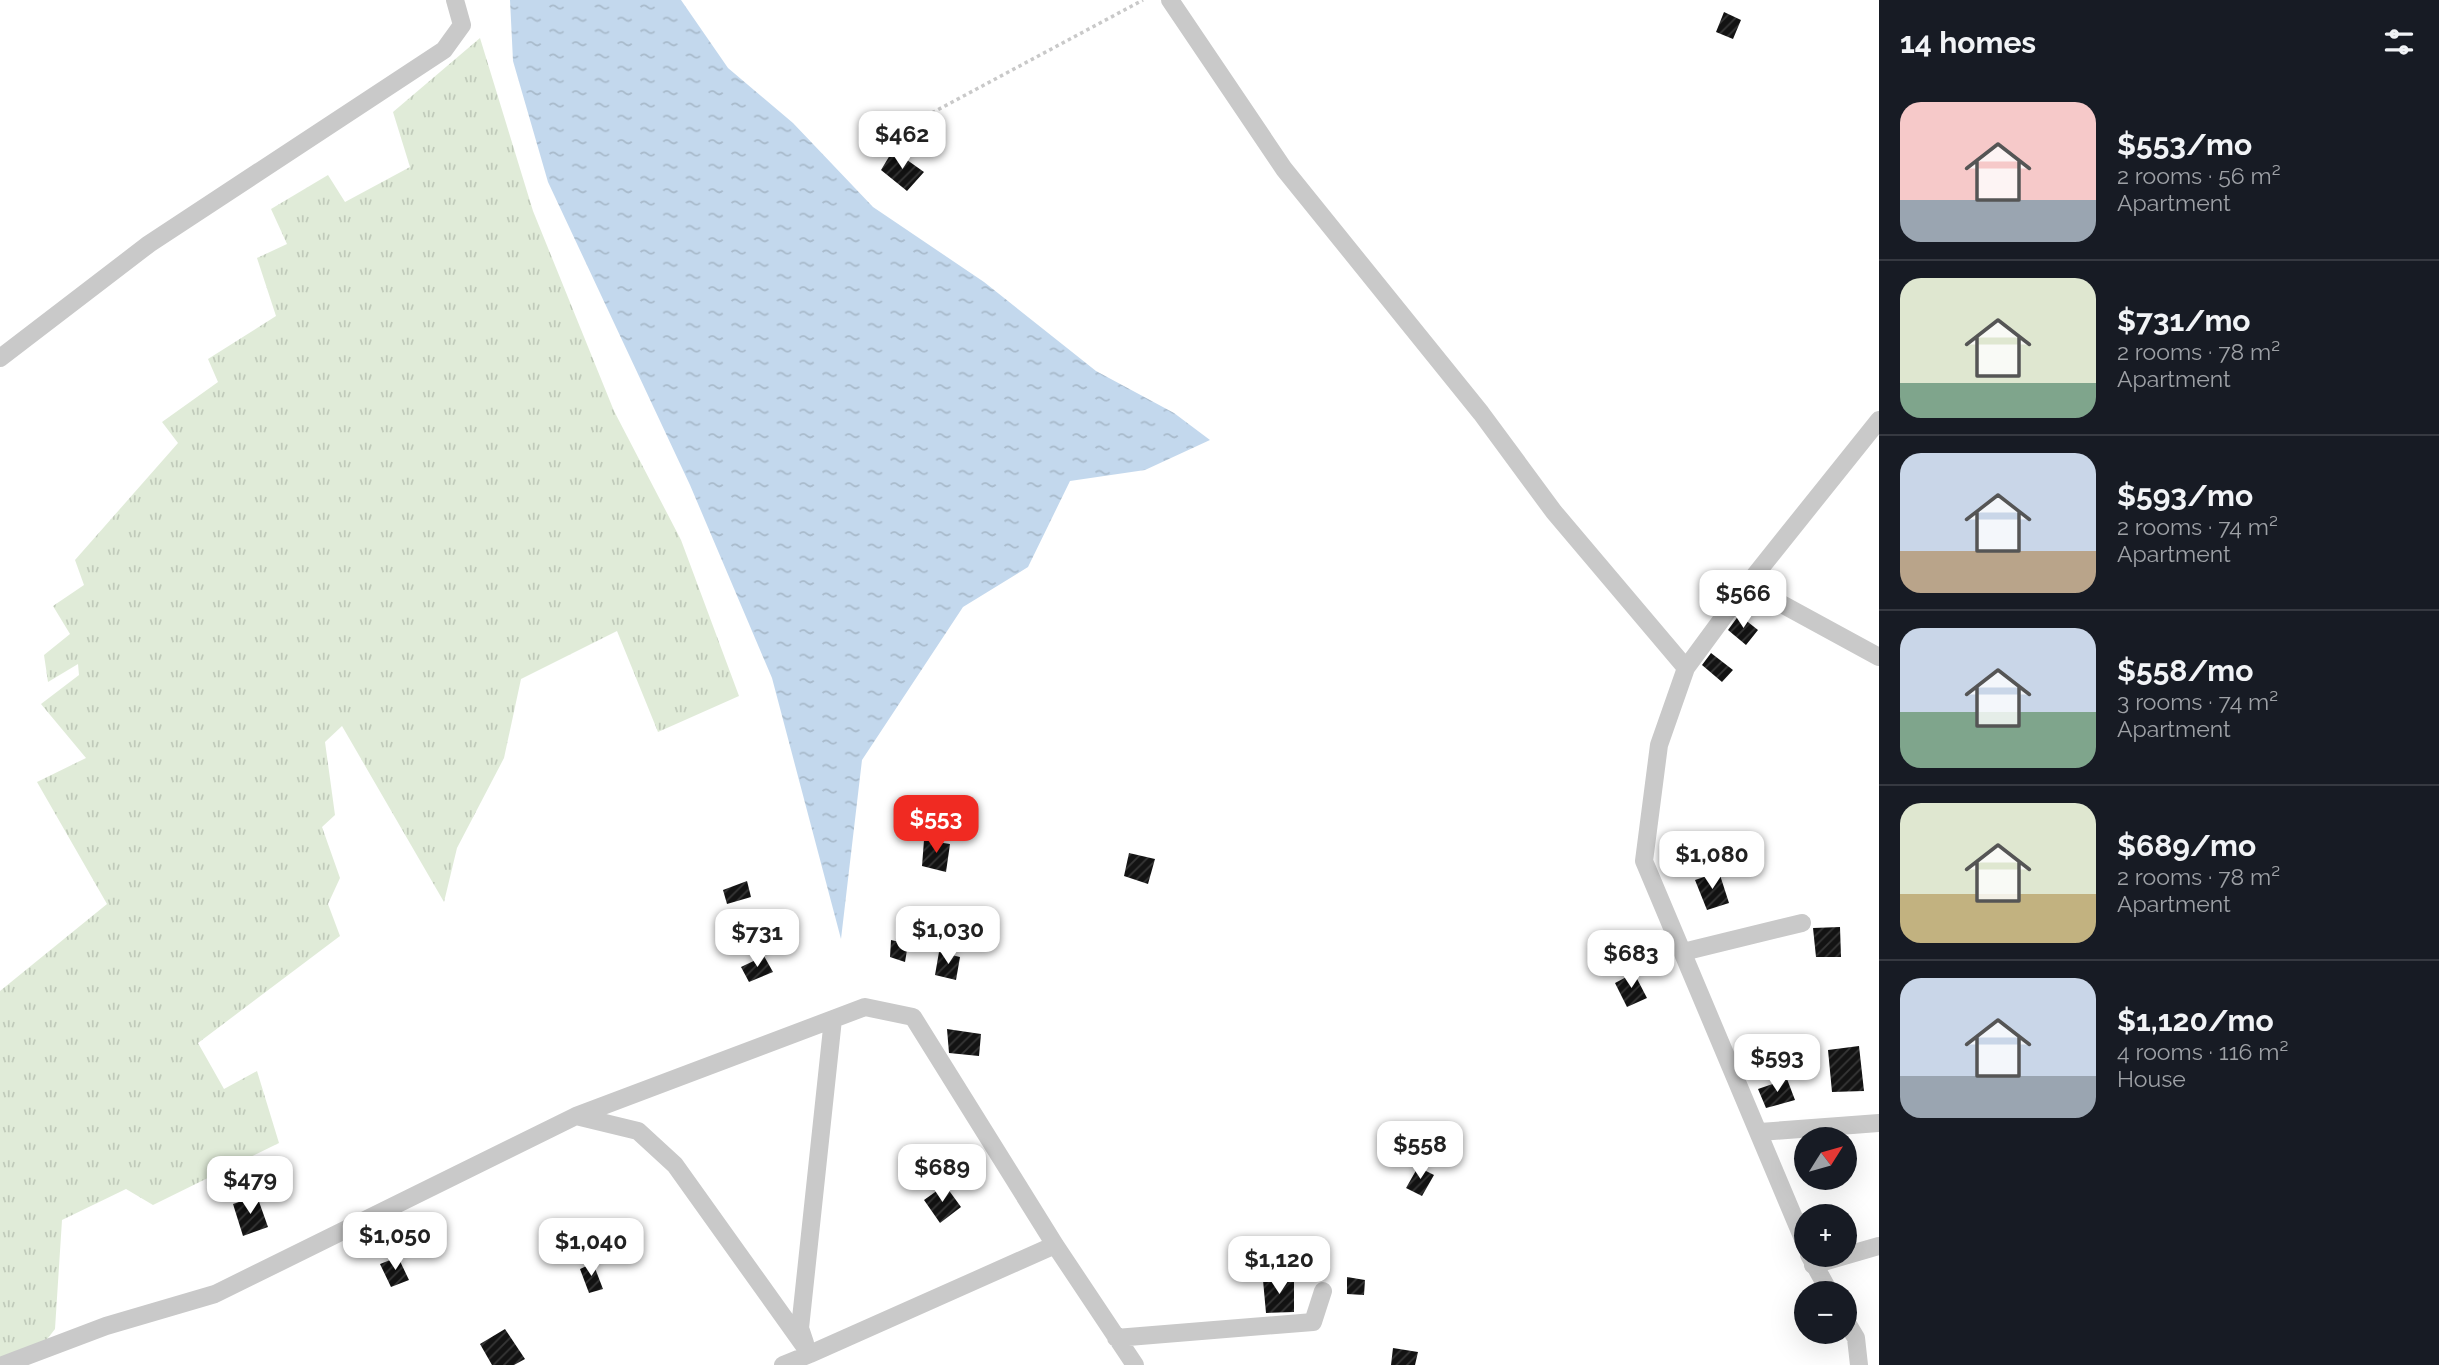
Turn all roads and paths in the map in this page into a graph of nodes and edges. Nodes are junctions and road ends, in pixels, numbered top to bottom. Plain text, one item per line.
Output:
1 (454, 0) edge
2 (1143, 0) edge
3 (1170, 0) edge
4 (914, 142) dead end
5 (0, 358) edge
6 (1879, 420) edge
7 (1747, 585) junction
8 (1879, 657) edge
9 (1686, 668) junction
10 (1802, 923) dead end
11 (1683, 952) junction
12 (833, 1019) junction
13 (576, 1116) junction
14 (1879, 1123) edge
15 (1760, 1132) junction
16 (1794, 1217) edge
17 (1055, 1245) junction
18 (1879, 1246) edge
19 (1857, 1251) edge
20 (1323, 1290) dead end
21 (1116, 1338) junction
22 (1857, 1344) edge
23 (813, 1360) edge
24 (3, 1365) edge
25 (783, 1365) edge
26 (1135, 1365) edge
27 (1859, 1365) edge

1 - 5 street
2 - 4 path
3 - 9 street
6 - 7 street
7 - 8 street
7 - 9 street
9 - 11 street
10 - 11 street
11 - 15 street
12 - 13 street
12 - 17 street
12 - 23 street
13 - 23 street
13 - 24 street
14 - 15 street
15 - 16 street
17 - 21 street
17 - 23 street
18 - 19 street
20 - 21 street
21 - 26 street
22 - 27 street
23 - 25 street

